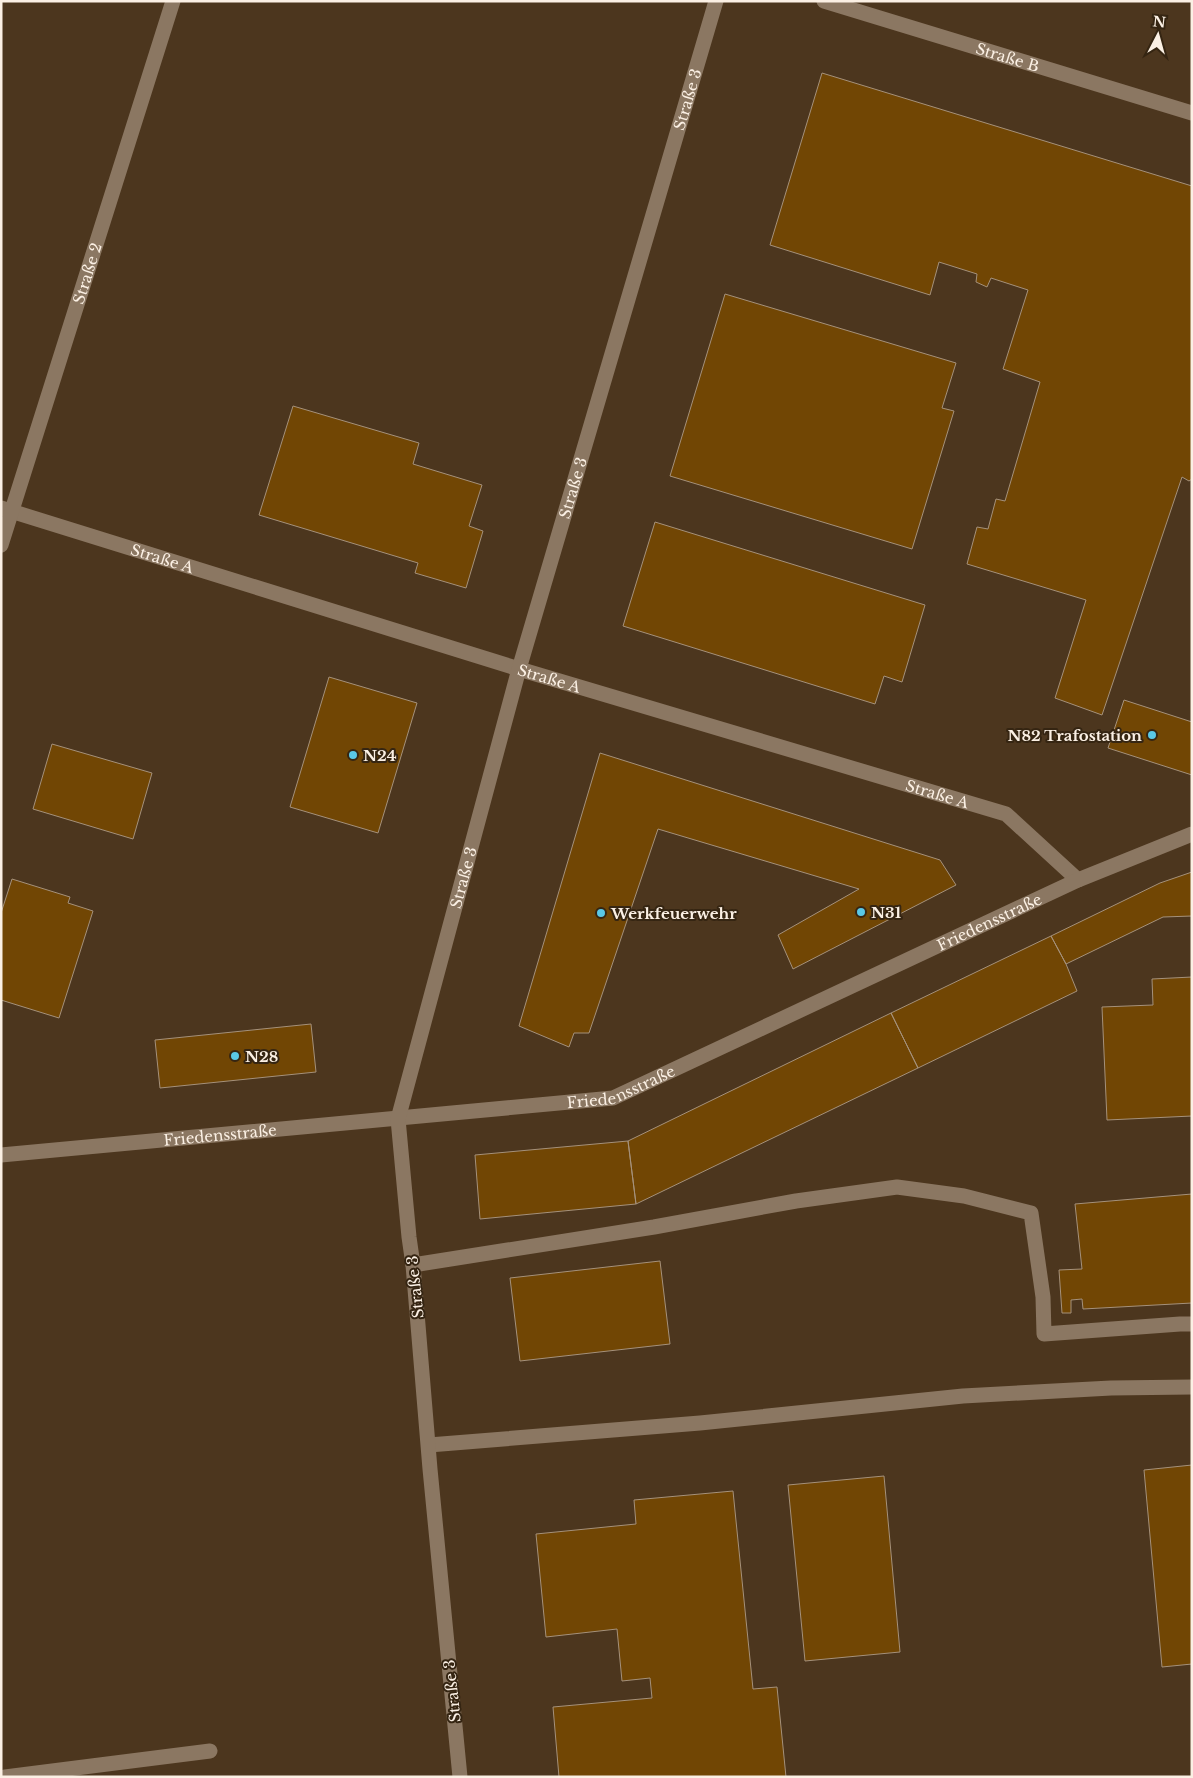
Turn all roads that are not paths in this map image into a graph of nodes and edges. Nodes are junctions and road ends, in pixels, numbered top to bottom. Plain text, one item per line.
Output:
1 (173, 1) edge
2 (716, 1) edge
3 (824, 1) edge
4 (1192, 113) edge
5 (6, 509) edge
6 (1, 545) edge
7 (519, 669) junction
8 (1192, 834) edge
9 (1078, 880) junction
10 (398, 1118) junction
11 (1, 1155) edge
12 (413, 1265) junction
13 (1192, 1324) edge
14 (1192, 1387) edge
15 (428, 1445) junction
16 (210, 1751) dead end
17 (5, 1777) edge
18 (460, 1777) edge

1 - 5 lane, Straße 2
2 - 7 lane, Straße 3
3 - 4 lane, Straße B
5 - 6 lane, Straße 2
5 - 7 lane, Straße A
7 - 9 lane, Straße A
7 - 10 lane, Straße 3
8 - 9 lane, Friedensstraße
9 - 10 lane, Friedensstraße
10 - 11 lane, Friedensstraße
10 - 12 lane, Straße 3
12 - 13 lane
12 - 15 lane, Straße 3
14 - 15 lane
15 - 18 lane, Straße 3
16 - 17 lane

